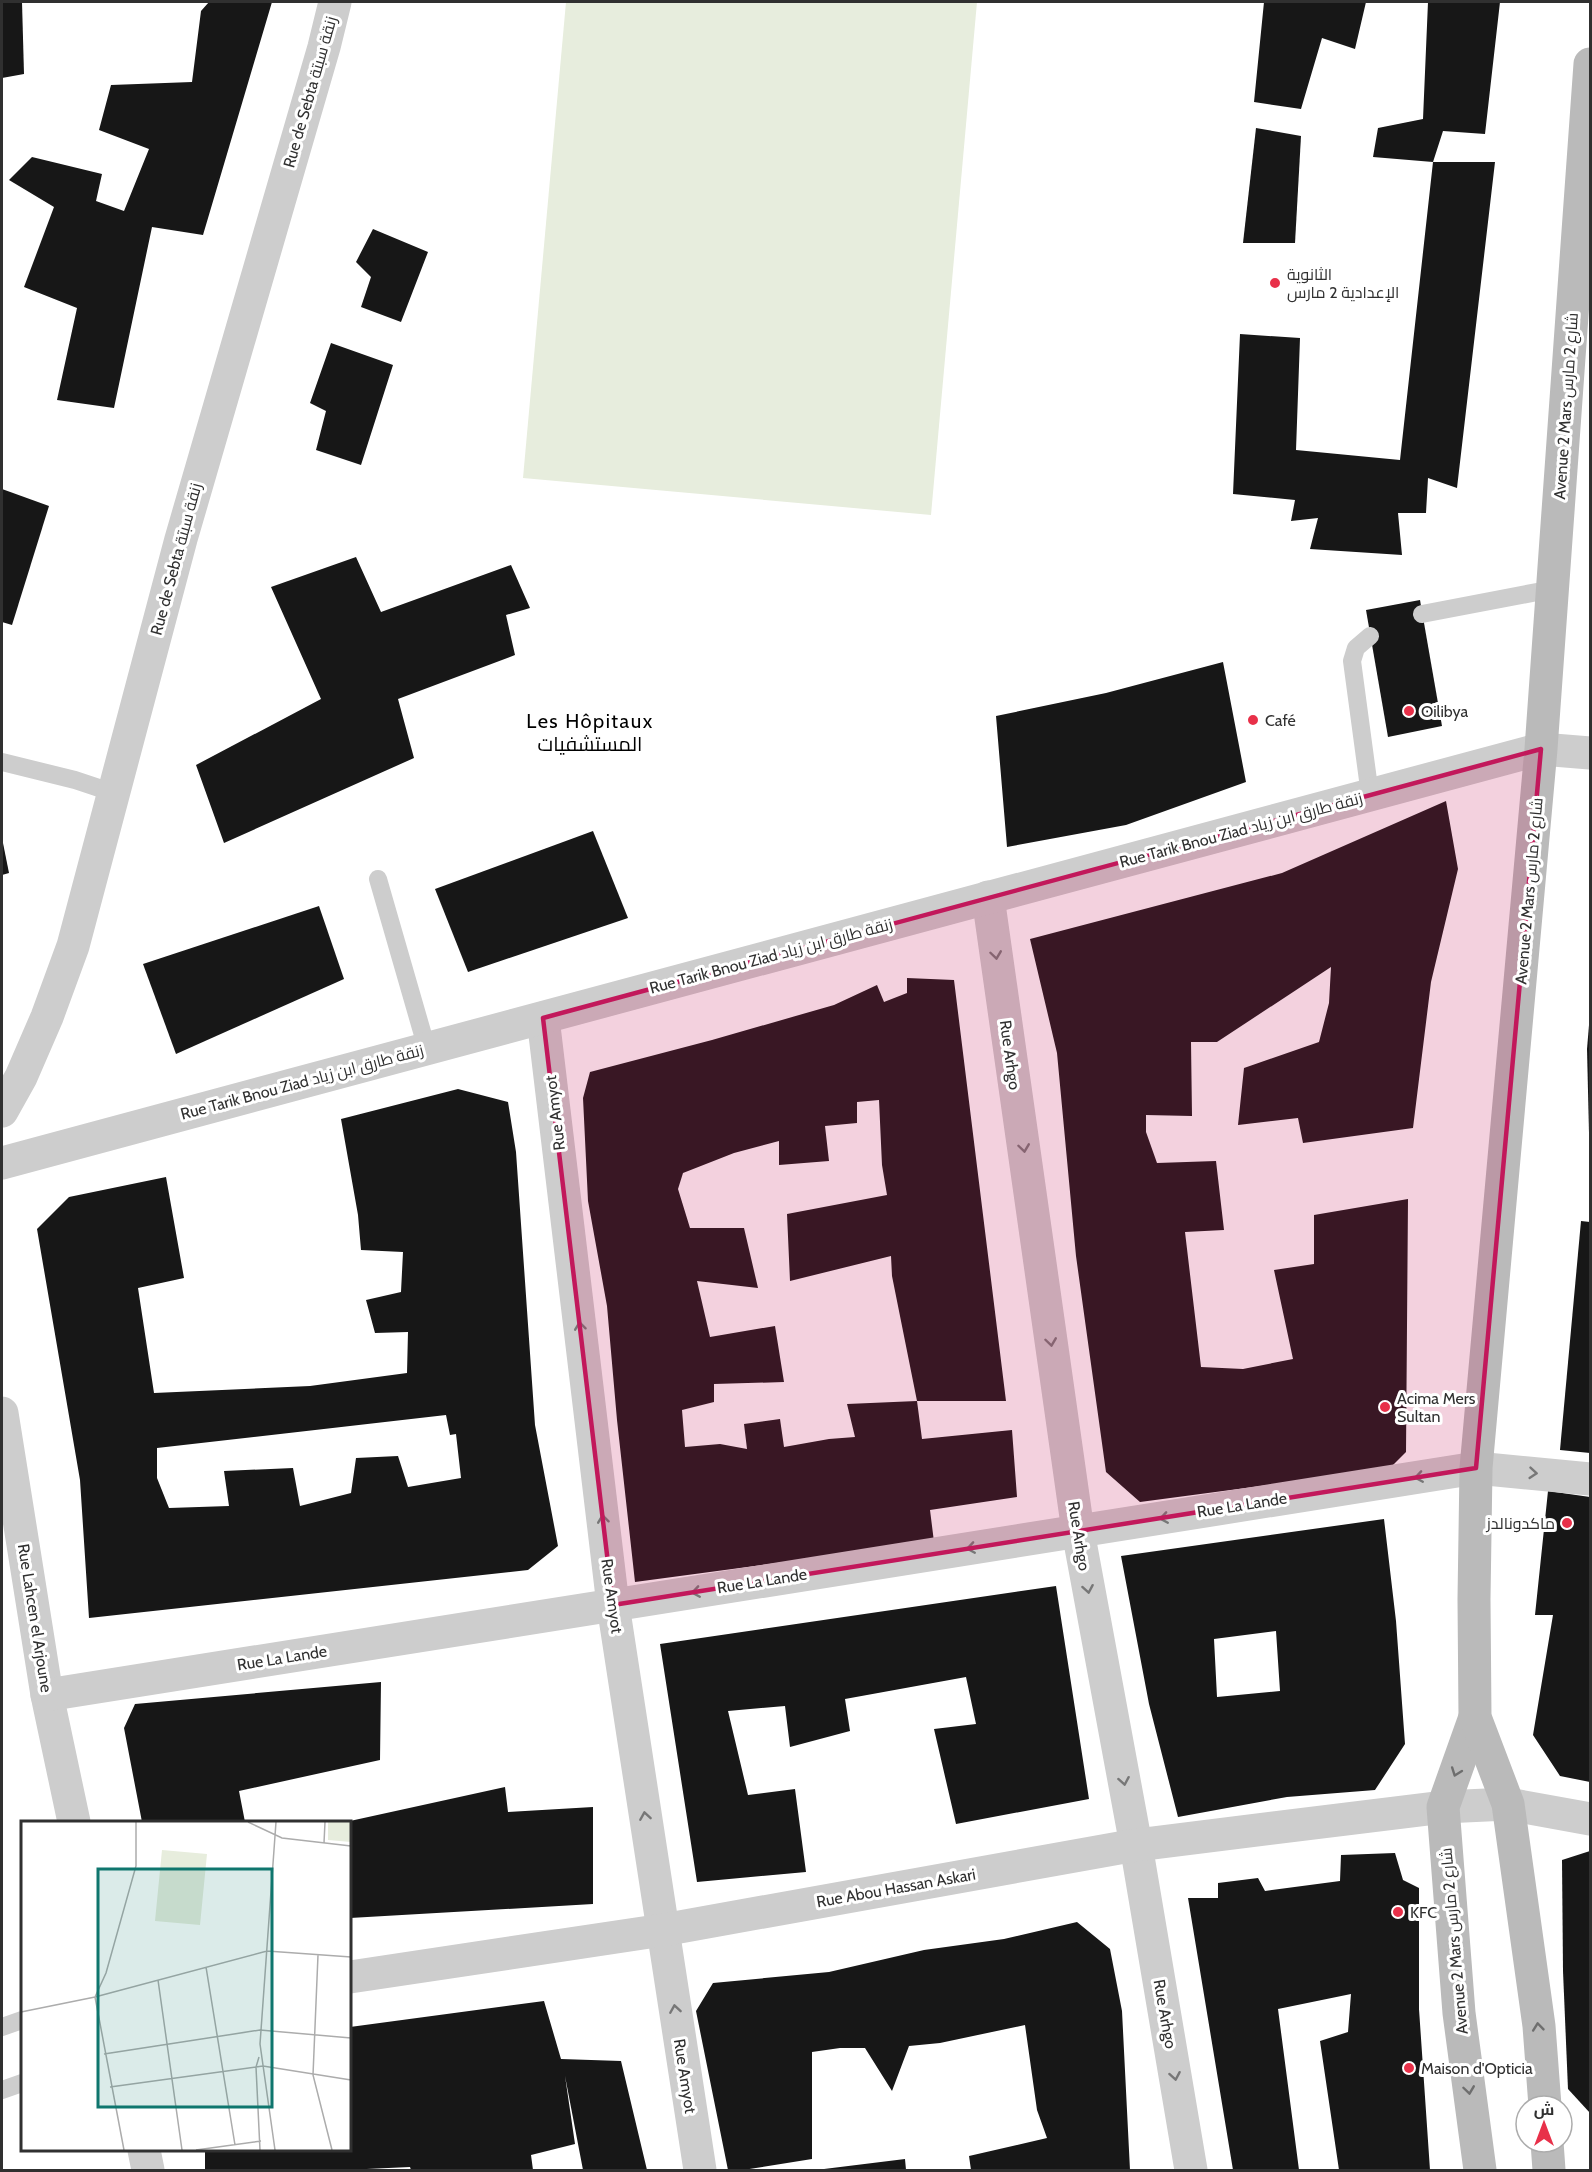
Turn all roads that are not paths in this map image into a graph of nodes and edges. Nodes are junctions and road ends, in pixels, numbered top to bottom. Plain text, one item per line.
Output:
1 (335, 2) edge
2 (1590, 64) edge
3 (1553, 589) junction
4 (1422, 614) dead end
5 (1370, 636) dead end
6 (1541, 749) junction
7 (1590, 753) edge
8 (2, 762) edge
9 (114, 793) junction
10 (1370, 795) junction
11 (378, 879) dead end
12 (988, 897) junction
13 (543, 1018) junction
14 (427, 1049) junction
15 (2, 1111) edge
16 (2, 1163) edge
17 (2, 1413) edge
18 (1476, 1468) junction
19 (1590, 1479) edge
20 (1078, 1532) junction
21 (613, 1605) junction
22 (47, 1695) junction
23 (1475, 1717) junction
24 (1508, 1804) junction
25 (1443, 1807) junction
26 (1590, 1819) edge
27 (74, 1821) edge
28 (1136, 1845) junction
29 (663, 1930) junction
30 (351, 1977) edge
31 (21, 2020) edge
32 (2, 2027) edge
33 (21, 2083) edge
34 (2, 2090) edge
35 (1544, 2094) edge
36 (144, 2151) edge
37 (1548, 2154) edge
38 (148, 2170) edge
39 (700, 2170) edge
40 (1191, 2170) edge
41 (1480, 2170) edge
42 (1549, 2170) edge

1 - 9 street, Rue de Sebta زنقة سبتة
2 - 3 main road, Avenue 2 Mars شارع 2 مارس
3 - 4 lane
3 - 6 main road, Avenue 2 Mars شارع 2 مارس
5 - 10 lane
6 - 7 street, Rue Tarik Bnou Ziad زنقة طارق ابن زياد
6 - 10 street, Rue Tarik Bnou Ziad زنقة طارق ابن زياد
6 - 18 main road, Avenue 2 Mars شارع 2 مارس
8 - 9 lane
9 - 15 street, Rue de Sebta زنقة سبتة
10 - 12 street, Rue Tarik Bnou Ziad زنقة طارق ابن زياد
11 - 14 lane
12 - 13 street, Rue Tarik Bnou Ziad زنقة طارق ابن زياد
12 -> 20 street, Rue Arhgo
13 - 14 street, Rue Tarik Bnou Ziad زنقة طارق ابن زياد
21 -> 13 street, Rue Amyot
14 - 16 street, Rue Tarik Bnou Ziad زنقة طارق ابن زياد
17 - 22 street, Rue Lahcen el Arjoune
18 -> 19 street, Rue La Lande
18 -> 20 street, Rue La Lande
18 - 23 main road, Avenue 2 Mars شارع 2 مارس
20 -> 21 street, Rue La Lande
20 -> 28 street, Rue Arhgo
21 - 22 street, Rue La Lande
29 -> 21 street, Rue Amyot
22 - 27 street, Rue Lahcen el Arjoune
23 - 24 main road, Avenue 2 Mars شارع 2 مارس
23 -> 25 main road, Avenue 2 Mars شارع 2 مارس
24 - 25 street, Rue Abou Hassan Askari
24 - 26 street, Rue Abou Hassan Askari
35 -> 24 main road, Avenue 2 Mars شارع 2 مارس
25 - 28 street, Rue Abou Hassan Askari
25 -> 41 main road, Avenue 2 Mars شارع 2 مارس
28 - 29 street, Rue Abou Hassan Askari
28 -> 40 street, Rue Arhgo
29 - 30 street, Rue Abou Hassan Askari
39 -> 29 street, Rue Amyot
31 - 32 lane
33 - 34 lane
36 - 38 street
37 - 42 main road

